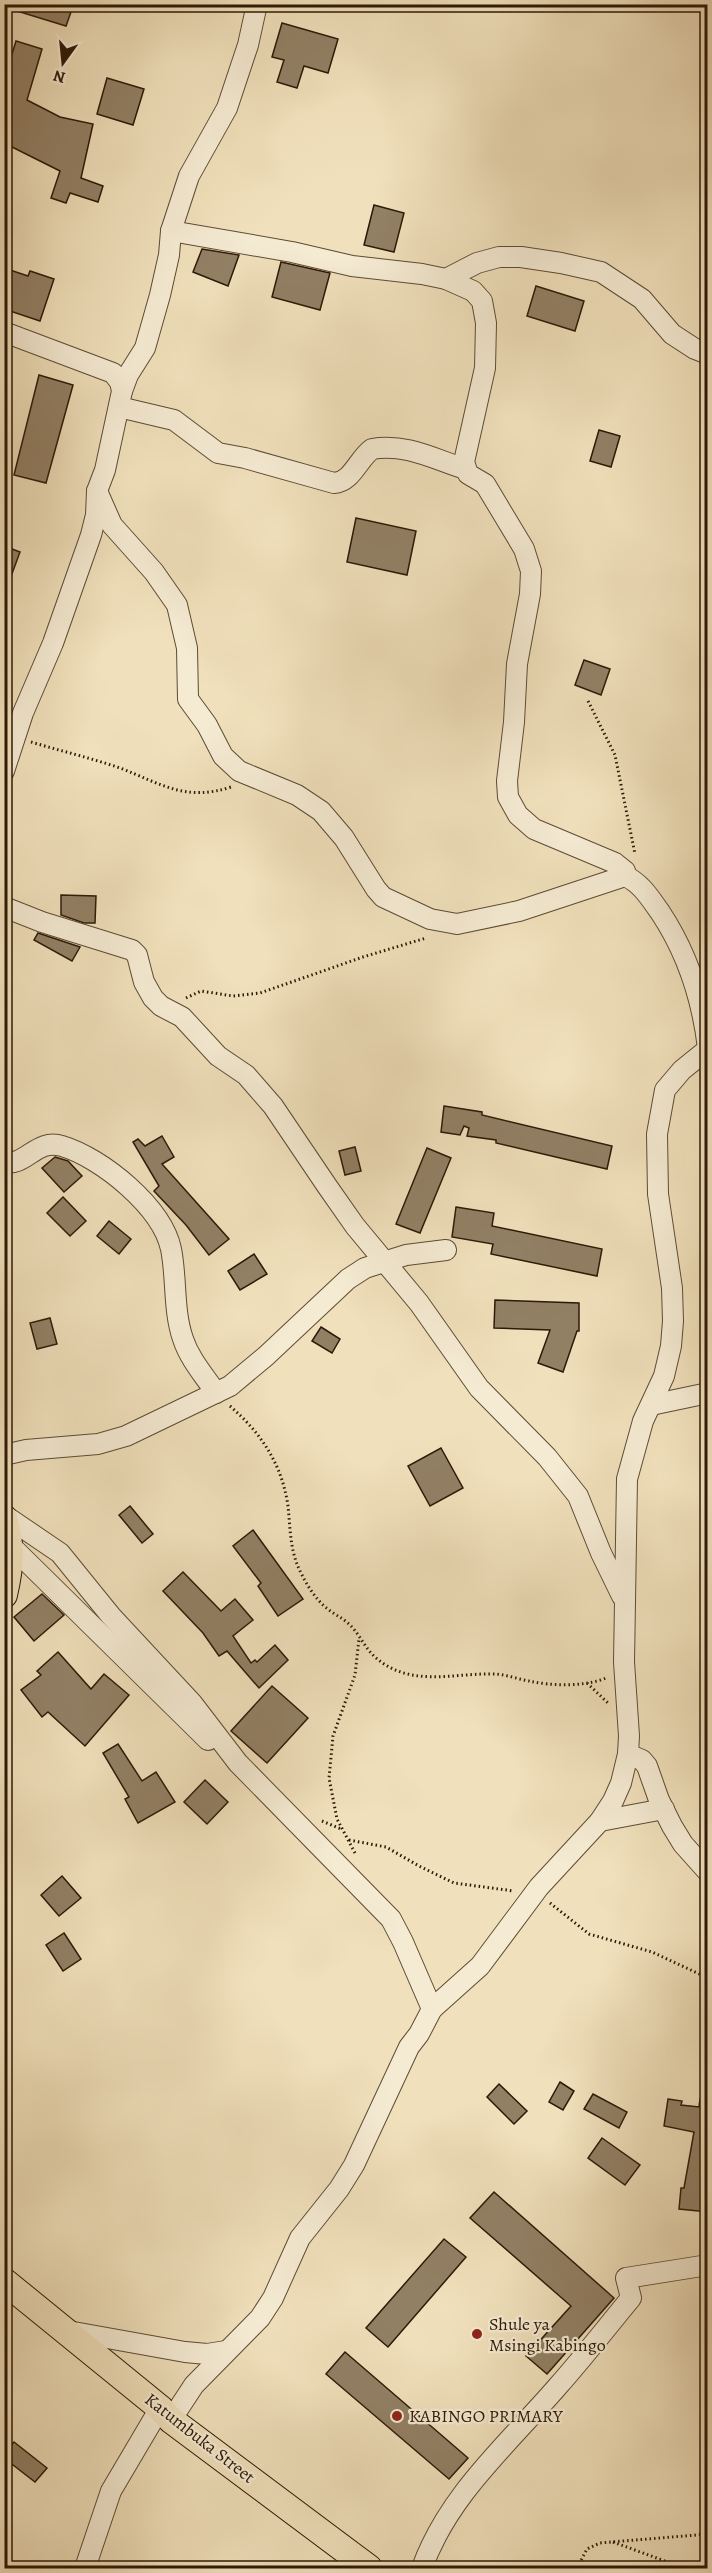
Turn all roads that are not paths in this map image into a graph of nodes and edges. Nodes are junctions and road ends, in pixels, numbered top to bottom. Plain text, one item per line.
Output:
1 (257, 4) edge
2 (171, 231) junction
3 (446, 279) junction
4 (4, 332) edge
5 (708, 354) edge
6 (121, 399) junction
7 (465, 469) junction
8 (97, 491) junction
9 (4, 771) edge
10 (625, 876) junction
11 (7, 915) edge
12 (708, 1049) edge
13 (4, 1162) edge
14 (446, 1250) dead end
15 (384, 1261) junction
16 (216, 1393) junction
17 (708, 1393) edge
18 (651, 1405) junction
19 (4, 1455) edge
20 (4, 1516) edge
21 (11, 1545) junction
22 (4, 1595) edge
23 (624, 1601) junction
24 (628, 1754) junction
25 (664, 1809) junction
26 (600, 1821) junction
27 (708, 1872) edge
28 (432, 2009) junction
29 (708, 2265) edge
30 (4, 2281) edge
31 (68, 2331) junction
32 (226, 2351) junction
33 (165, 2414) junction
34 (85, 2568) edge
35 (369, 2568) edge
36 (422, 2568) edge

1 - 2 street
2 - 3 street
2 - 6 street
3 - 5 street
3 - 7 street
4 - 6 street
6 - 7 street
6 - 8 street
7 - 10 street
8 - 9 street
8 - 10 street
10 - 12 street
11 - 15 street
12 - 18 street
13 - 16 street
14 - 15 street
15 - 16 street
15 - 23 street
16 - 19 street
17 - 18 street
18 - 23 street
20 - 21 main road
20 - 28 street
21 - 22 main road
21 - 28 street
23 - 24 street
24 - 25 street
24 - 26 street
25 - 26 street
25 - 27 street
26 - 28 street
28 - 32 street
29 - 36 street
30 - 31 main road, Katumbuka Street
31 - 32 street
31 - 33 main road, Katumbuka Street
32 - 33 street
33 - 34 street
33 - 35 main road, Katumbuka Street

